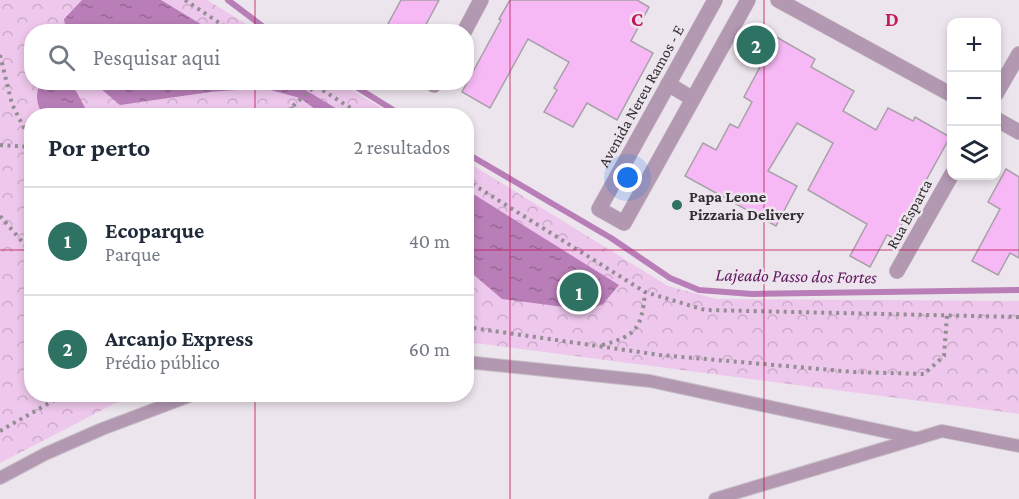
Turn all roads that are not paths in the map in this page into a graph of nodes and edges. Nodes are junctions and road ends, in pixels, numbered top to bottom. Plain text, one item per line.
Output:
1 (481, 0) edge
2 (715, 0) edge
3 (748, 0) edge
4 (778, 0) edge
5 (468, 24) edge
6 (1019, 54) edge
7 (668, 84) junction
8 (1001, 85) edge
9 (947, 93) edge
10 (693, 99) junction
11 (1001, 122) edge
12 (1019, 132) edge
13 (948, 180) edge
14 (897, 271) dead end
15 (474, 363) edge
16 (174, 402) edge
17 (915, 438) junction
18 (1019, 446) edge
19 (0, 478) edge
20 (715, 499) edge

1 - 5 street
2 - 7 street, Avenida Nereu Ramos - E
3 - 10 street
4 - 9 street
6 - 8 street
7 - 10 street
7 - 10 street, Avenida Nereu Ramos - E
11 - 12 street
13 - 14 street, Rua Esparta
15 - 17 lane
16 - 19 lane
17 - 18 lane
17 - 20 lane

